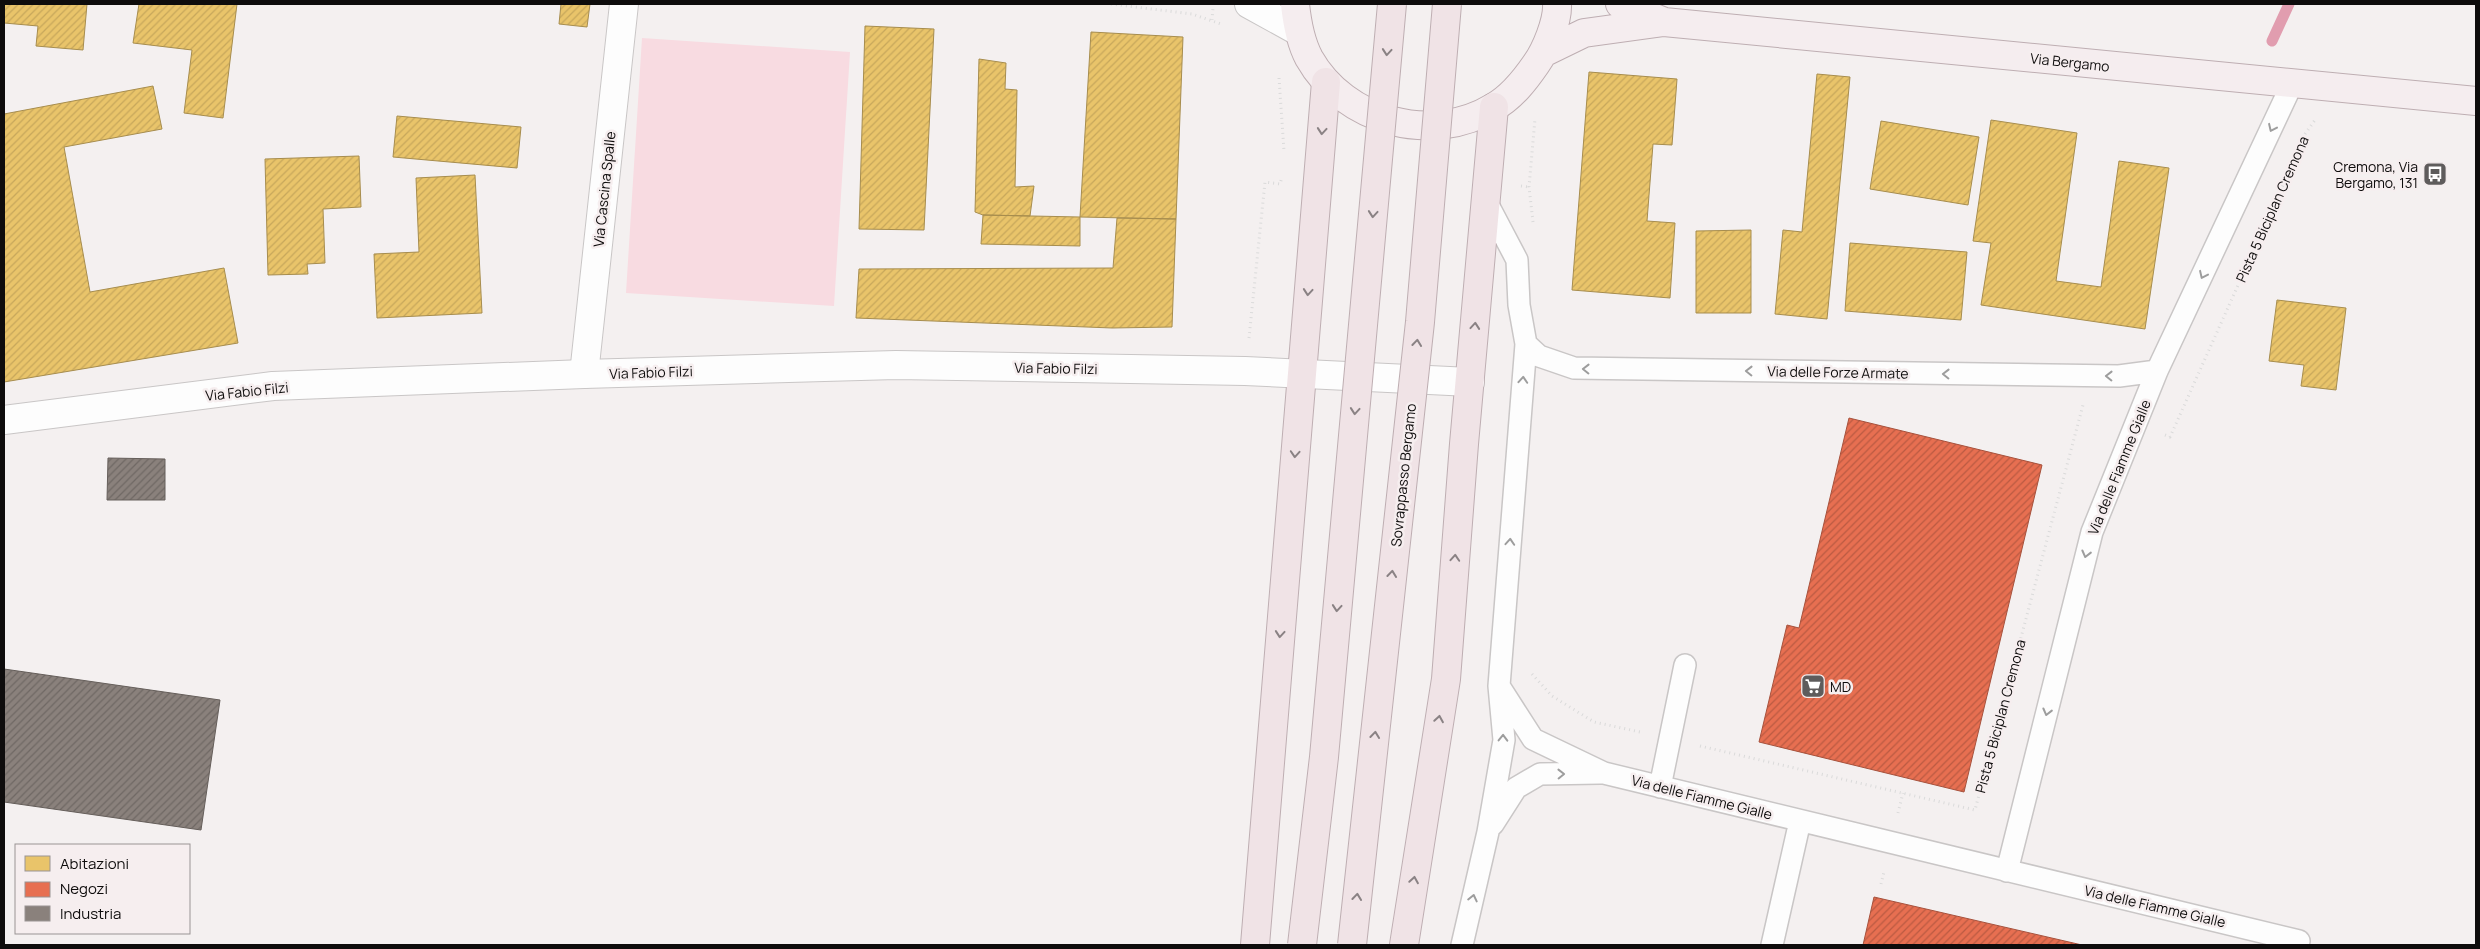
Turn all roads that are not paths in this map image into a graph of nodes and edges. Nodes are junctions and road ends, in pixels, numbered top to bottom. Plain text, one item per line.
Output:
1 (624, 4) edge
2 (1249, 4) edge
3 (1295, 4) edge
4 (1392, 4) edge
5 (1447, 4) edge
6 (1557, 4) edge
7 (1620, 4) edge
8 (1664, 22) junction
9 (1298, 31) junction
10 (1545, 52) junction
11 (1326, 82) junction
12 (2292, 84) junction
13 (2476, 101) edge
14 (1494, 107) junction
15 (1486, 203) junction
16 (1526, 344) junction
17 (2157, 371) junction
18 (1301, 372) junction
19 (584, 374) junction
20 (1470, 382) junction
21 (4, 420) edge
22 (1685, 665) dead end
23 (1500, 686) junction
24 (1604, 772) junction
25 (1660, 786) junction
26 (1800, 822) junction
27 (1488, 832) junction
28 (2007, 871) junction
29 (1255, 945) edge
30 (1302, 945) edge
31 (1352, 945) edge
32 (1404, 945) edge
33 (1462, 945) edge
34 (1772, 945) edge
35 (2298, 945) edge

1 - 19 street, Via Cascina Spalle
2 - 9 street
3 - 9 main road, Via Bergamo
4 -> 30 highway, bridge
31 -> 5 highway, Sovrappasso Bergamo, bridge
6 - 10 main road, Via Bergamo
7 - 8 main road, Via Bergamo
8 - 10 main road, Via Bergamo
8 - 12 main road, Via Bergamo
9 - 11 main road, Via Bergamo
10 - 14 main road, Via Bergamo
11 - 14 main road, Via Bergamo
11 -> 18 highway
12 - 13 main road, Via Bergamo
12 -> 17 lane, Via delle Fiamme Gialle
14 - 15 highway
15 - 16 lane
20 -> 15 highway
17 -> 16 lane, Via delle Forze Armate
23 -> 16 lane
17 -> 28 lane, Via delle Fiamme Gialle
18 - 19 street, Via Fabio Filzi
18 - 20 street, Via Fabio Filzi
18 -> 29 highway
19 - 21 street, Via Fabio Filzi
32 -> 20 highway
22 - 25 lane
23 - 24 lane
27 -> 23 lane
24 - 25 lane, Via delle Fiamme Gialle
27 -> 24 lane
25 - 26 lane, Via delle Fiamme Gialle
26 - 28 lane, Via delle Fiamme Gialle
26 - 34 lane
33 -> 27 lane
28 - 35 lane, Via delle Fiamme Gialle

